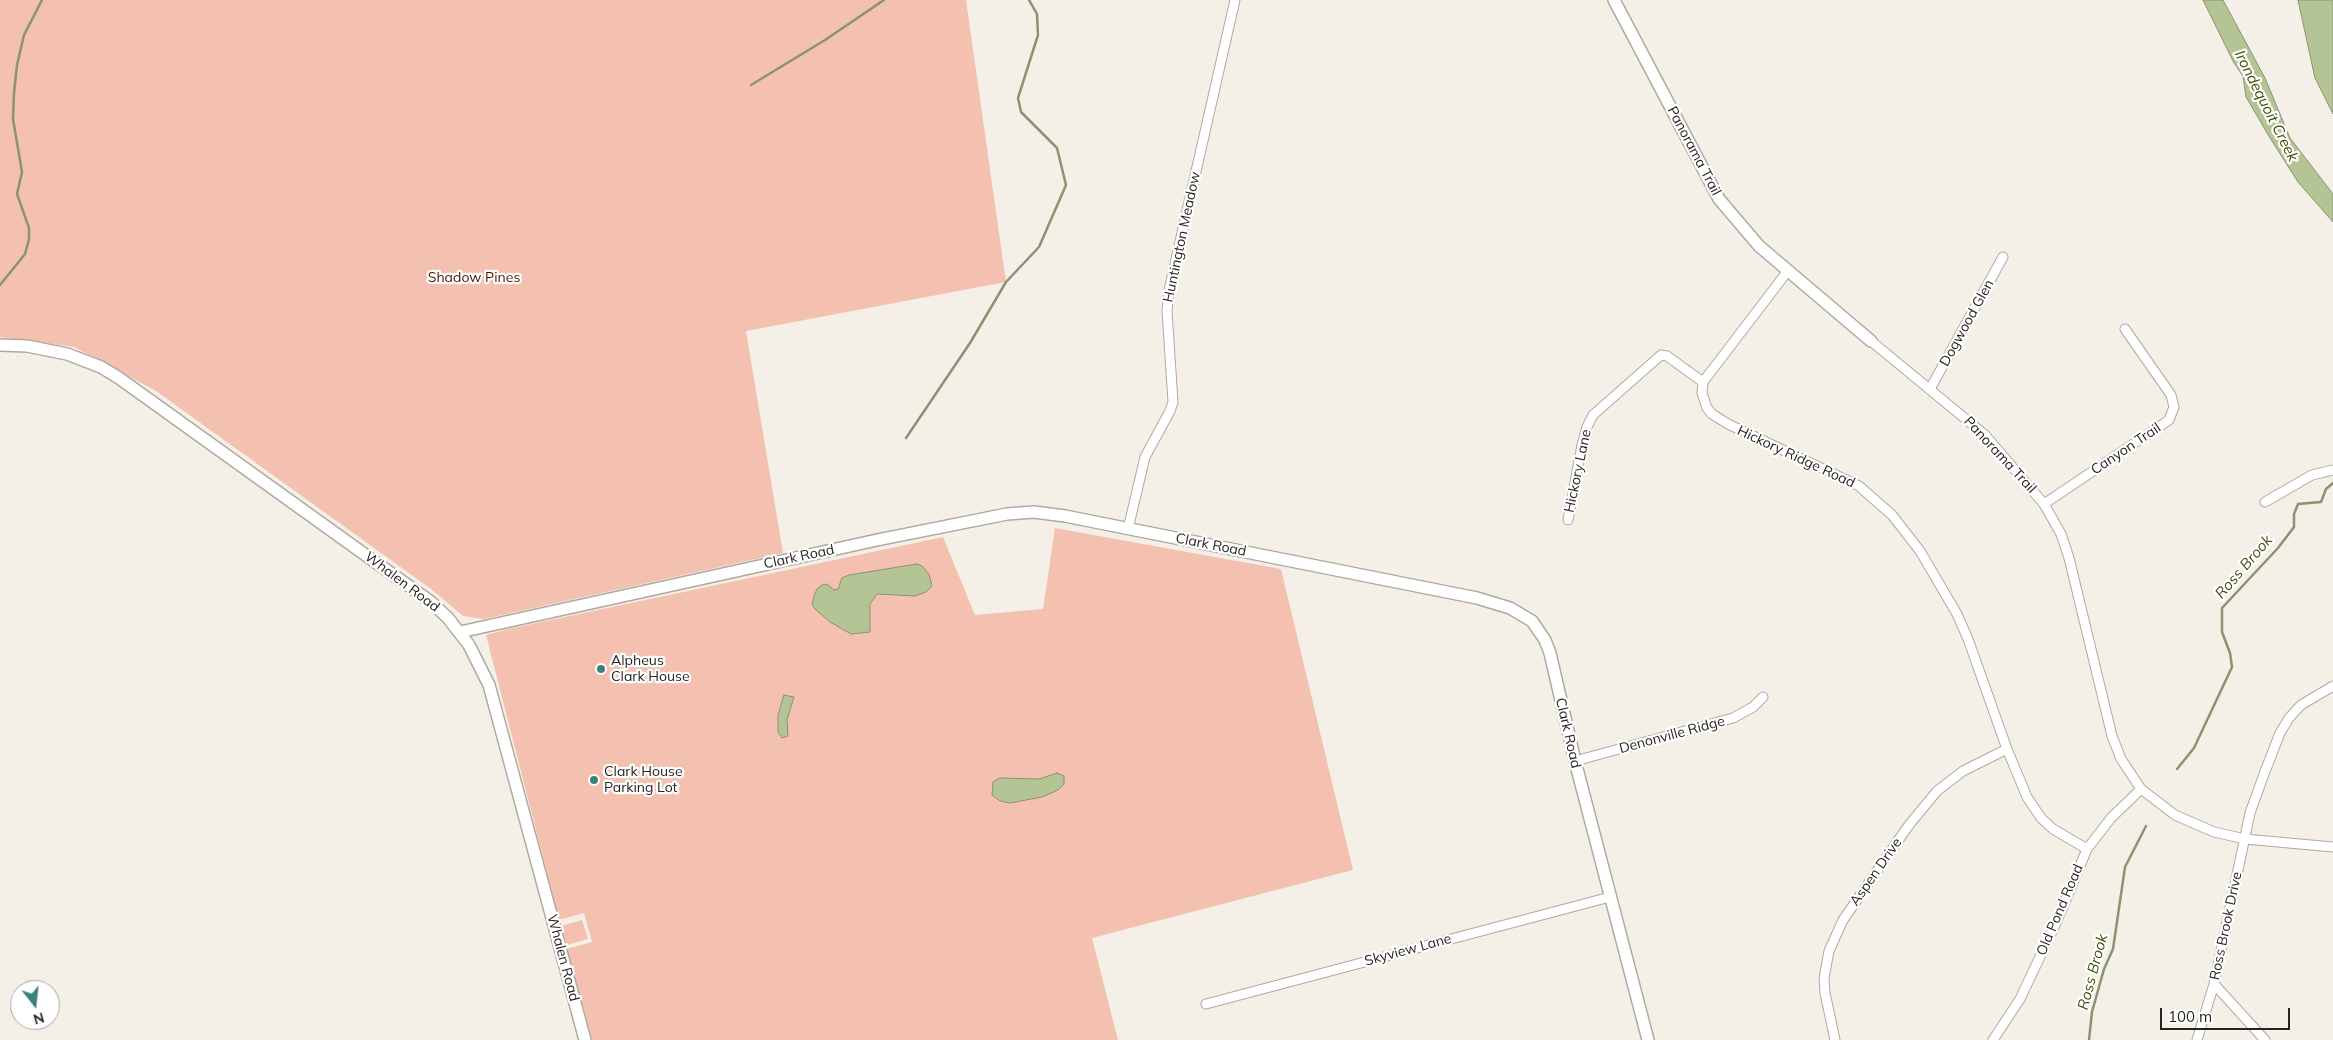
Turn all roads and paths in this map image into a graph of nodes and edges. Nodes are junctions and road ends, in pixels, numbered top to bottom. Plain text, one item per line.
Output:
1 (1235, 0) edge
2 (1614, 0) edge
3 (2003, 256) dead end
4 (1787, 272) junction
5 (2125, 329) dead end
6 (1871, 341) joint
7 (0, 345) edge
8 (1703, 382) junction
9 (1930, 389) junction
10 (2333, 470) edge
11 (2266, 502) dead end
12 (2044, 504) junction
13 (1568, 520) dead end
14 (1128, 529) junction
15 (460, 632) junction
16 (2333, 686) edge
17 (1763, 698) dead end
18 (2007, 749) junction
19 (1575, 761) junction
20 (2141, 789) junction
21 (2245, 839) junction
22 (2333, 847) edge
23 (2086, 849) junction
24 (1610, 897) junction
25 (2214, 984) junction
26 (1206, 1004) dead end
27 (585, 1040) edge
28 (1648, 1040) edge
29 (1834, 1040) edge
30 (1993, 1040) edge
31 (2197, 1040) edge
32 (2265, 1040) edge

1 - 14 street, Huntington Meadow
2 - 4 street, Panorama Trail
3 - 9 street, Dogwood Glen
4 - 6 street, Panorama Trail
4 - 8 street
5 - 12 street, Canyon Trail
6 - 9 street, Panorama Trail
7 - 15 street, Whalen Road
8 - 13 street, Hickory Lane
8 - 18 street, Hickory Ridge Road
9 - 12 street, Panorama Trail
10 - 11 street
12 - 20 street, Panorama Trail
14 - 15 street, Clark Road
14 - 19 street, Clark Road
15 - 27 street, Whalen Road
16 - 21 street, Ross Brook Drive
17 - 19 street, Denonville Ridge
18 - 23 street, Hickory Ridge Road
18 - 29 street, Aspen Drive
19 - 24 street, Clark Road
20 - 21 street, Panorama Trail
20 - 23 street, Old Pond Road
21 - 22 street, Panorama Trail
21 - 25 street, Ross Brook Drive
23 - 30 street, Old Pond Road
24 - 26 street, Skyview Lane
24 - 28 street, Clark Road
25 - 31 street, Ross Brook Drive
25 - 32 street

